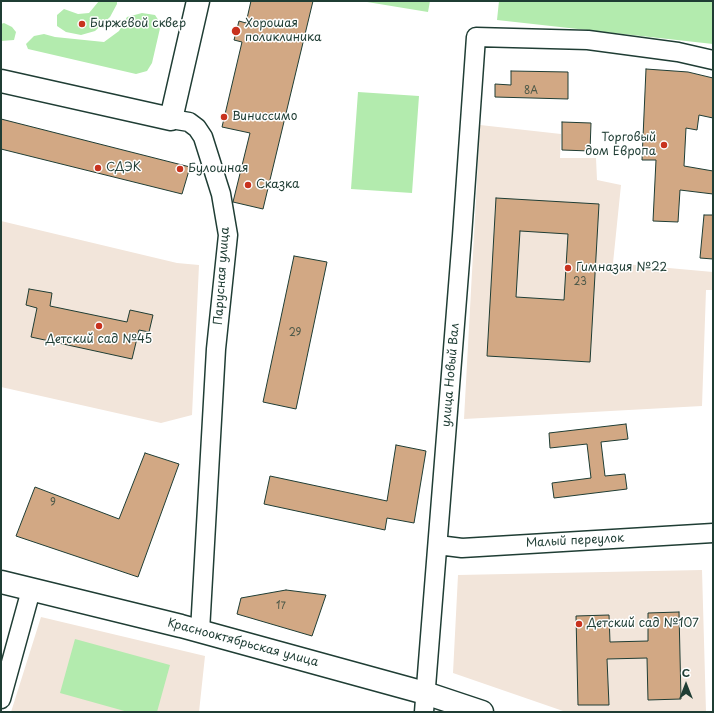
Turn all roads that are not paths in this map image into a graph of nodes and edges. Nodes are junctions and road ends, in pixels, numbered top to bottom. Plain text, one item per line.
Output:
1 (198, 1) edge
2 (713, 60) edge
3 (1, 81) edge
4 (171, 119) junction
5 (713, 533) edge
6 (438, 545) junction
7 (1, 582) edge
8 (31, 590) junction
9 (200, 631) junction
10 (1, 699) edge
11 (425, 702) edge
12 (482, 712) edge

1 - 4 street
2 - 6 street, улица Новый Вал
3 - 4 street, Парусная улица
4 - 9 street, Парусная улица
5 - 6 street, Малый переулок
6 - 11 street, улица Новый Вал
7 - 8 street, Краснооктябрьская улица
8 - 9 street, Краснооктябрьская улица
8 - 10 street
9 - 11 street, Краснооктябрьская улица
11 - 12 street, Краснооктябрьская улица

